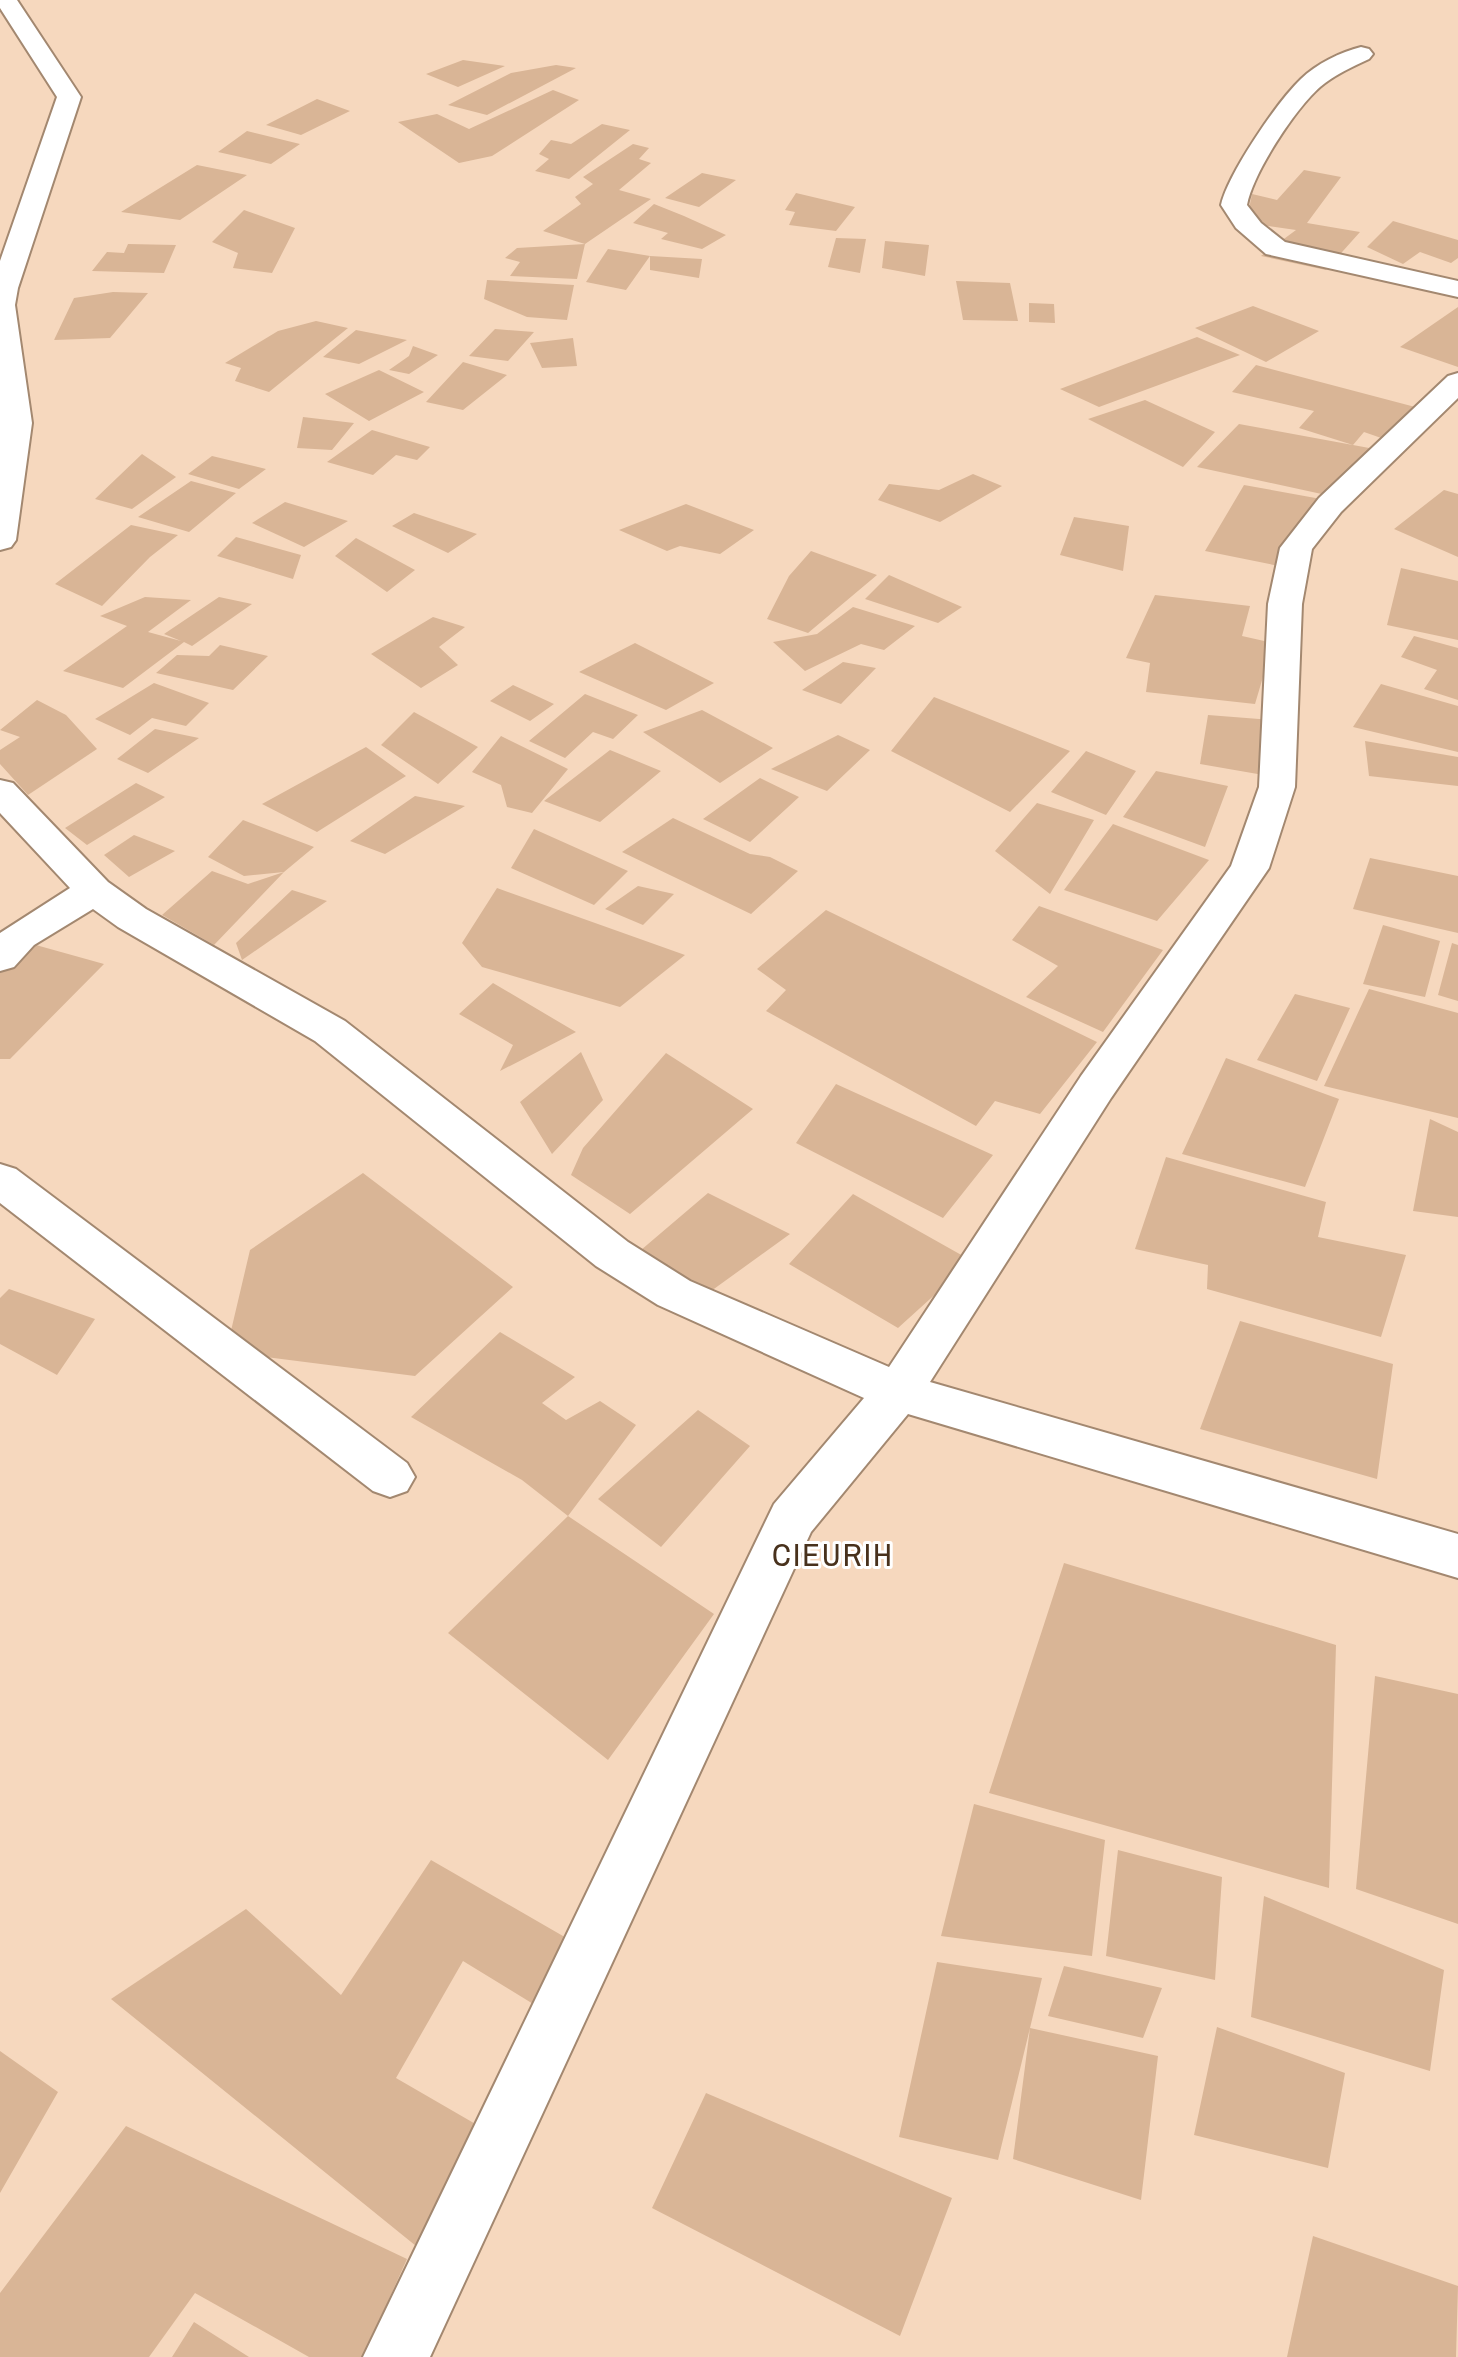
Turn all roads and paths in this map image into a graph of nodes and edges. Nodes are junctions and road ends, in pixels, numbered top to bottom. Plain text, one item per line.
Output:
1 (6, 0) edge
2 (1361, 54) dead end
3 (1458, 289) edge
4 (1458, 382) edge
5 (0, 540) edge
6 (0, 791) edge
7 (94, 891) junction
8 (0, 958) edge
9 (0, 1180) edge
10 (898, 1392) junction
11 (390, 1477) dead end
12 (1458, 1556) edge
13 (396, 2357) edge

1 - 5 street
2 - 3 street
4 - 10 street
6 - 7 street
7 - 8 street
7 - 10 street
9 - 11 street
10 - 12 street
10 - 13 street

